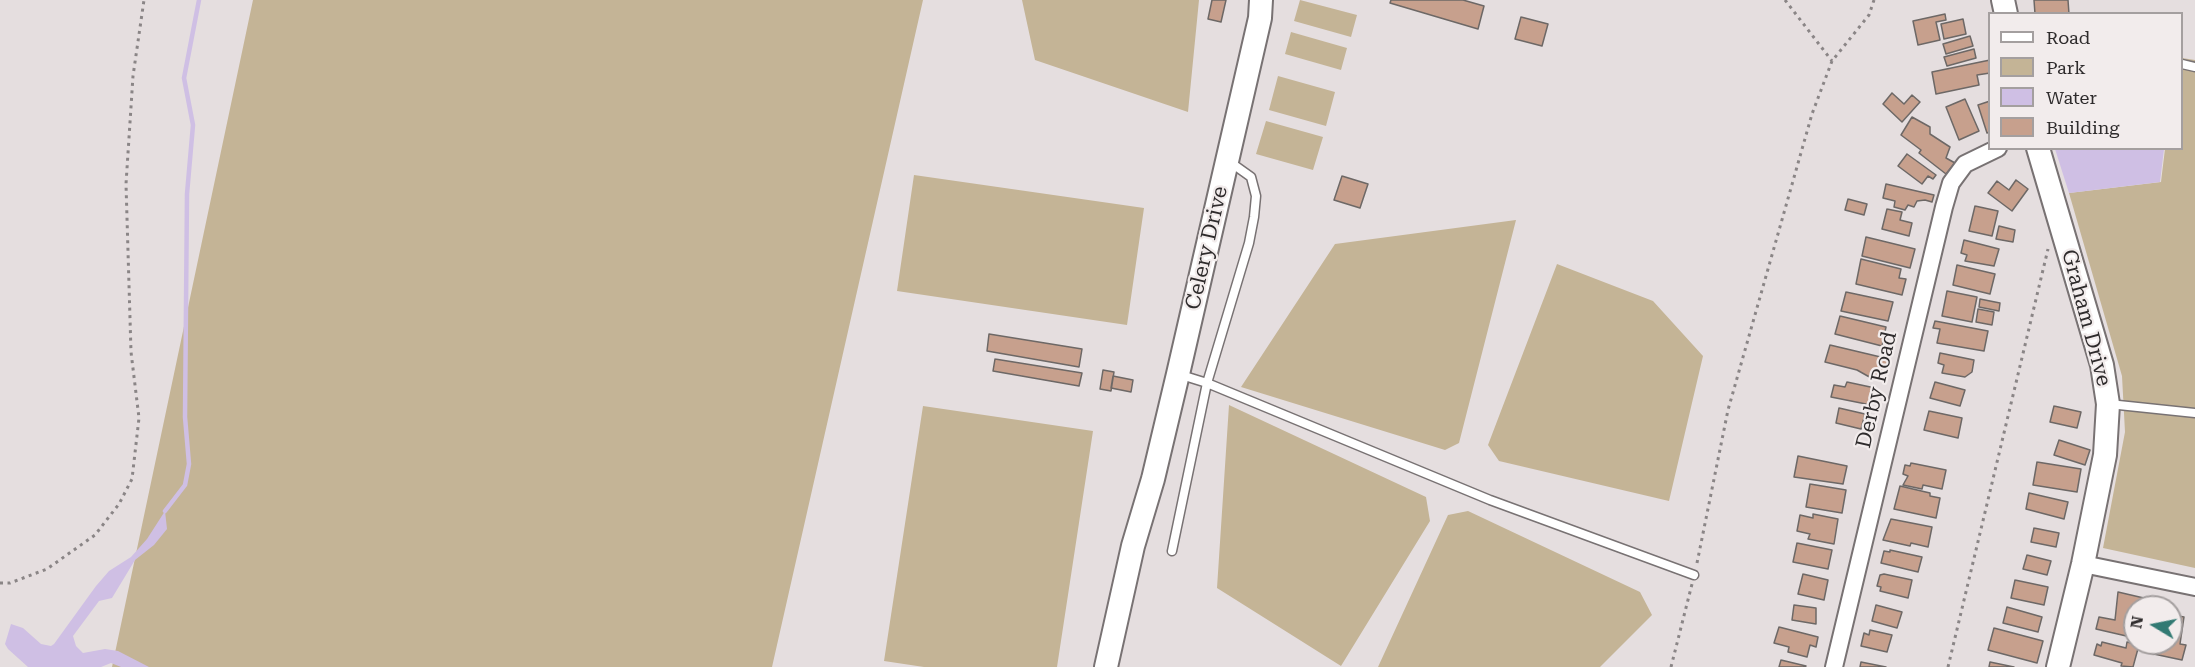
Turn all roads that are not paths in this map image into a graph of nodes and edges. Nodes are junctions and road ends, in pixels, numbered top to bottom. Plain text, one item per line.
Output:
1 (1264, 6) edge
2 (1994, 150) edge
3 (2039, 150) edge
4 (1227, 160) junction
5 (1178, 374) junction
6 (1207, 383) junction
7 (2108, 404) junction
8 (2195, 413) edge
9 (1153, 479) junction
10 (1172, 551) dead end
11 (2083, 564) junction
12 (1694, 575) road end
13 (2195, 587) edge
14 (1106, 667) edge
15 (1120, 667) edge
16 (1834, 667) edge
17 (2058, 667) edge

1 - 4 street, Celery Drive
2 - 16 street, Derby Road
3 - 7 street, Graham Drive
4 - 5 street, Celery Drive
4 - 6 lane
5 - 6 lane
5 - 9 street, Celery Drive
6 - 10 lane
6 - 12 lane
7 - 8 lane
7 - 11 street, Graham Drive
9 - 14 street, Celery Drive
9 - 15 street, Celery Drive
11 - 13 street
11 - 17 street, Graham Drive

